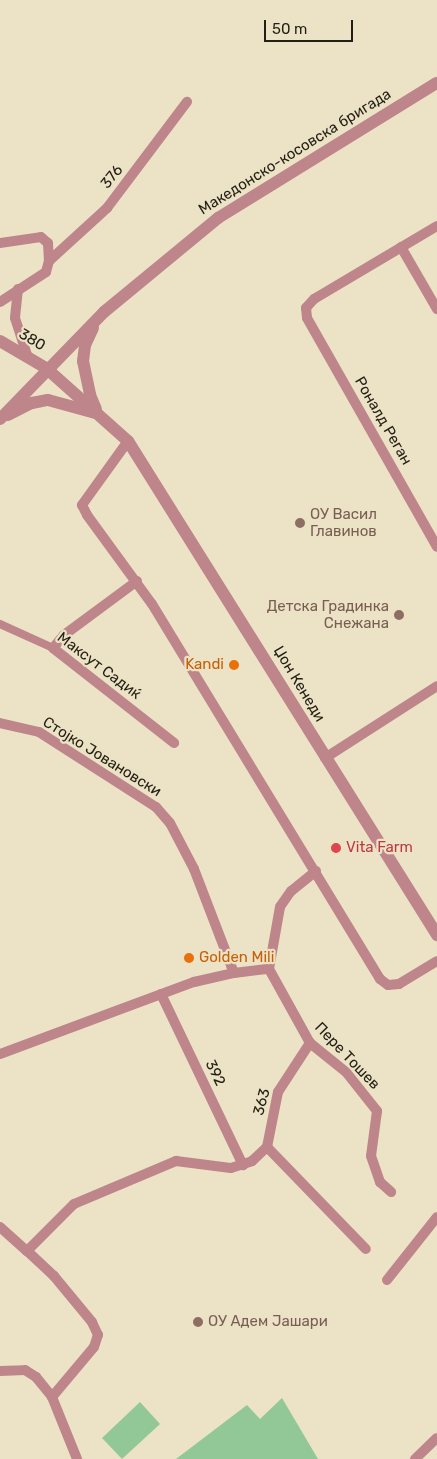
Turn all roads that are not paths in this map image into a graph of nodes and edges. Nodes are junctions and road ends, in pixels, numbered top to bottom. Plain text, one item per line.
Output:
1 (437, 83) edge
2 (187, 102) dead end
3 (437, 226) edge
4 (0, 243) edge
5 (401, 247) junction
6 (49, 261) junction
7 (18, 289) junction
8 (0, 302) edge
9 (437, 309) edge
10 (98, 318) junction
11 (0, 341) edge
12 (27, 355) junction
13 (46, 368) junction
14 (98, 413) junction
15 (0, 420) edge
16 (128, 441) junction
17 (437, 547) edge
18 (138, 582) junction
19 (0, 624) edge
20 (53, 648) junction
21 (437, 686) edge
22 (0, 723) edge
23 (174, 743) dead end
24 (325, 758) junction
25 (316, 871) junction
26 (437, 935) edge
27 (437, 961) edge
28 (270, 969) junction
29 (234, 973) junction
30 (161, 994) junction
31 (310, 1043) junction
32 (0, 1054) edge
33 (267, 1147) junction
34 (243, 1165) junction
35 (391, 1192) dead end
36 (437, 1217) edge
37 (0, 1227) edge
38 (366, 1249) dead end
39 (27, 1251) junction
40 (387, 1280) dead end
41 (0, 1371) edge
42 (52, 1397) junction
43 (436, 1440) edge
44 (77, 1459) edge
45 (415, 1459) edge

1 - 10 street, Македонско-косовска бригада
2 - 6 street, 376
3 - 5 street
4 - 6 street
5 - 9 street
5 - 17 street, Роналд Реган
6 - 7 street, 376
7 - 8 street, 376
7 - 12 street
10 - 13 street, Македонско-косовска бригада
10 - 14 street
11 - 12 street, 380
12 - 13 street, 380
13 - 14 street, Џон Кенеди
13 - 15 street, Македонско-косовска бригада
14 - 15 street
14 - 16 street, Џон Кенеди
16 - 18 street
16 - 24 street, Џон Кенеди
18 - 20 street
18 - 25 street
19 - 20 street, Максут Садиќ
20 - 23 street, Максут Садиќ
21 - 24 street
22 - 29 street, Стојко Јовановски
24 - 26 street, Џон Кенеди
25 - 27 street
25 - 28 street
28 - 29 street
28 - 31 street, Пере Тошев
29 - 30 street
30 - 32 street
30 - 34 street, 392
31 - 33 street, 363
31 - 35 street, Пере Тошев
33 - 34 street
33 - 38 street
34 - 39 street
36 - 40 street
37 - 39 street
39 - 42 street
41 - 42 street
42 - 44 street
43 - 45 street

